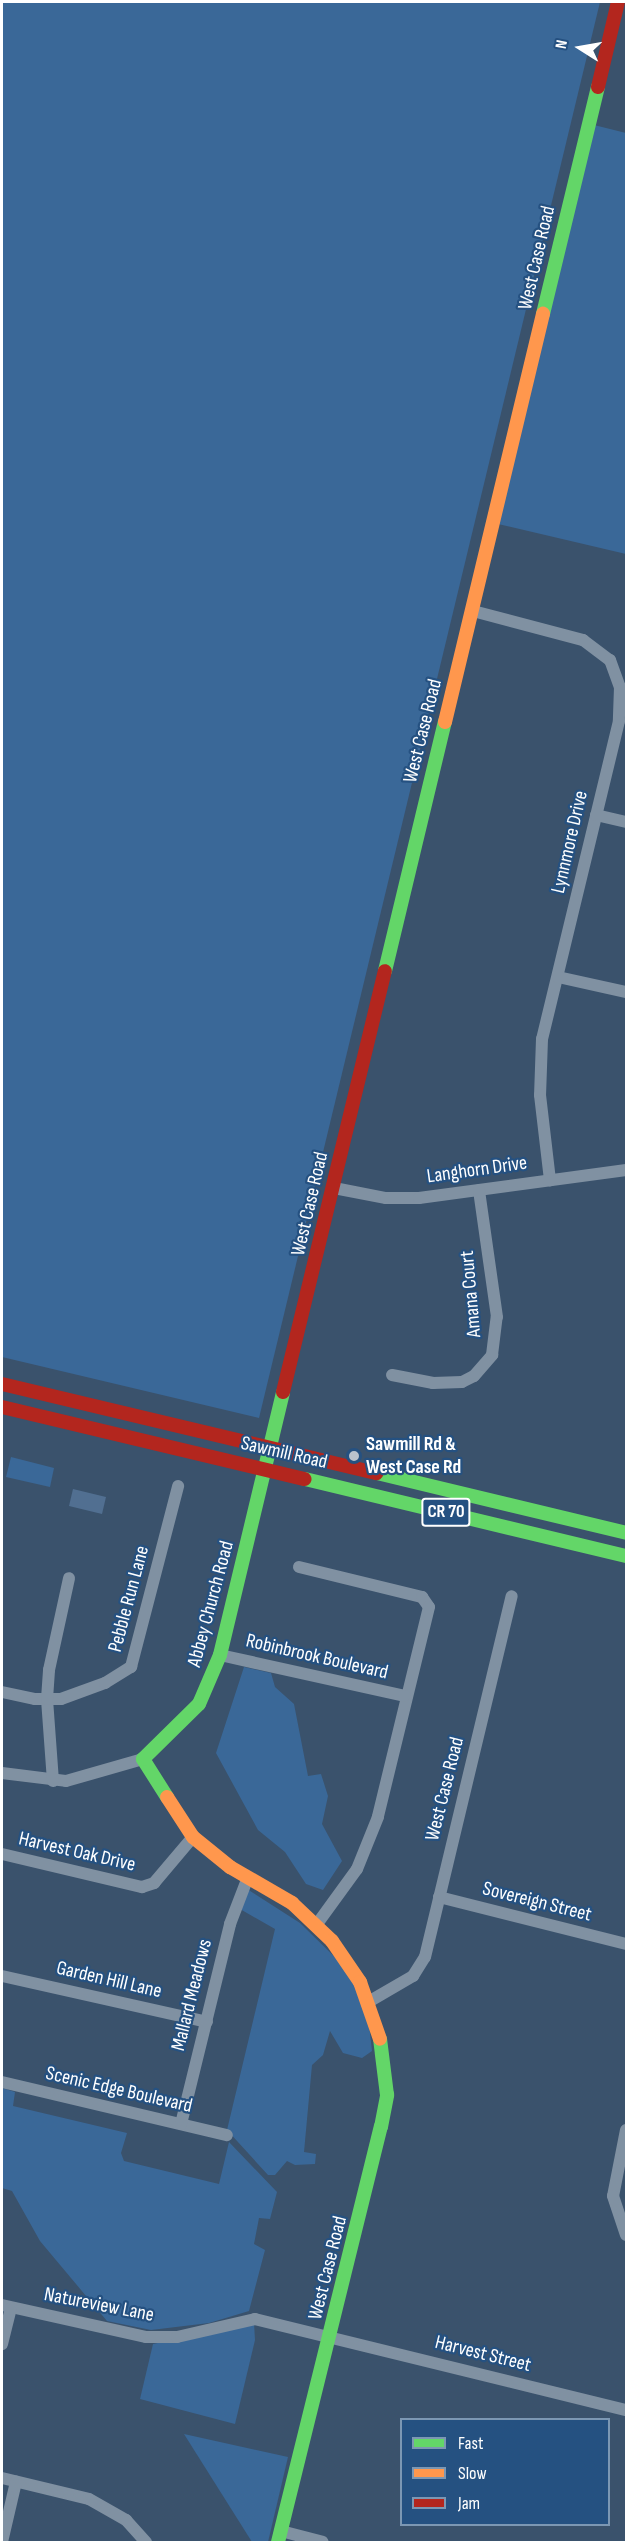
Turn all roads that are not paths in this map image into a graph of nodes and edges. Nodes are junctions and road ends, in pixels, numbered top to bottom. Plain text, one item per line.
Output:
1 (618, 2) edge
2 (473, 611) junction
3 (622, 675) edge
4 (596, 815) junction
5 (627, 822) edge
6 (558, 977) junction
7 (627, 992) edge
8 (627, 1170) edge
9 (550, 1180) junction
10 (334, 1188) junction
11 (479, 1190) junction
12 (392, 1375) dead end
13 (2, 1384) edge
14 (2, 1407) edge
15 (271, 1448) junction
16 (266, 1469) junction
17 (178, 1486) dead end
18 (627, 1533) edge
19 (627, 1556) edge
20 (299, 1567) dead end
21 (69, 1578) dead end
22 (512, 1596) dead end
23 (220, 1655) junction
24 (2, 1692) edge
25 (405, 1696) junction
26 (46, 1699) junction
27 (144, 1759) junction
28 (2, 1773) edge
29 (53, 1781) junction
30 (193, 1837) junction
31 (2, 1854) edge
32 (248, 1878) junction
33 (439, 1897) junction
34 (317, 1924) junction
35 (627, 1944) edge
36 (2, 1976) edge
37 (370, 2001) junction
38 (207, 2022) junction
39 (2, 2082) edge
40 (181, 2124) junction
41 (627, 2130) edge
42 (227, 2135) dead end
43 (627, 2235) edge
44 (6, 2307) edge
45 (331, 2337) junction
46 (2, 2343) edge
47 (627, 2410) edge
48 (2, 2478) edge
49 (16, 2482) junction
50 (279, 2537) edge
51 (2, 2542) edge
52 (146, 2542) edge
53 (323, 2542) edge

1 - 2 main road, West Case Road
2 - 3 street, Lynnmore Drive
2 - 10 main road, West Case Road
3 - 4 street, Lynnmore Drive
4 - 5 street
4 - 6 street, Lynnmore Drive
6 - 7 street
6 - 9 street, Lynnmore Drive
8 - 9 street, Langhorn Drive
9 - 11 street, Langhorn Drive
10 - 11 street, Langhorn Drive
10 - 15 main road, West Case Road
11 - 12 street, Amana Court
13 - 15 main road, Sawmill Road / CR 70
14 - 16 main road, Sawmill Road / CR 70
15 - 16 main road, West Case Road
15 - 18 main road, Sawmill Road / CR 70
16 - 19 main road, Sawmill Road / CR 70
16 - 23 main road, Abbey Church Road
17 - 26 street, Pebble Run Lane
20 - 25 street, Robinbrook Boulevard
21 - 26 street
22 - 33 street, West Case Road
23 - 25 street, Robinbrook Boulevard
23 - 27 main road, Abbey Church Road
24 - 26 street, Pebble Run Lane
25 - 34 street, Robinbrook Boulevard
26 - 29 street
27 - 29 street, Abbey Church Road
27 - 30 main road, West Case Road
28 - 29 street, Abbey Church Road
30 - 31 street, Harvest Oak Drive
30 - 32 main road, West Case Road
32 - 34 main road, West Case Road
32 - 38 street, Mallard Meadows
33 - 35 street, Sovereign Street
33 - 37 street, West Case Road
34 - 37 main road, West Case Road
36 - 38 street, Garden Hill Lane
37 - 45 main road, West Case Road
38 - 40 street, Mallard Meadows
39 - 40 street, Scenic Edge Boulevard
40 - 42 street, Scenic Edge Boulevard
41 - 43 street
44 - 45 street, Natureview Lane
44 - 46 street
45 - 47 street, Harvest Street
45 - 50 main road, West Case Road
48 - 49 street
49 - 51 street
49 - 52 street
50 - 53 street

